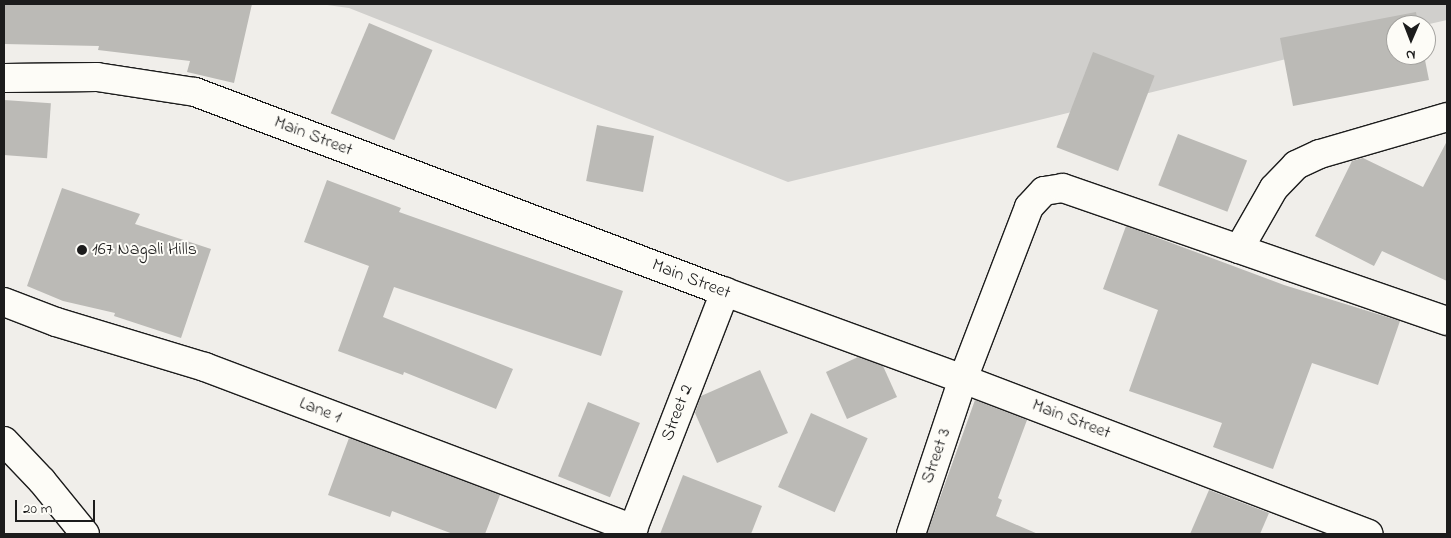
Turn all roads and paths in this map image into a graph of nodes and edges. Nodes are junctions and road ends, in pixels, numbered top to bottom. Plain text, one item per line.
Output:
1 (4, 78) edge
2 (1447, 117) edge
3 (1239, 249) junction
4 (725, 292) junction
5 (4, 302) edge
6 (1447, 321) edge
7 (963, 379) junction
8 (4, 441) edge
9 (632, 532) edge
10 (85, 534) edge
11 (911, 534) edge
12 (1368, 534) edge

1 - 4 street, Main Street
2 - 3 street
3 - 6 street, Street 3
3 - 7 street, Street 3
4 - 7 street, Main Street
4 - 9 street, Street 2
5 - 9 street, Lane 1
7 - 11 street, Street 3
7 - 12 street, Main Street
8 - 10 street

